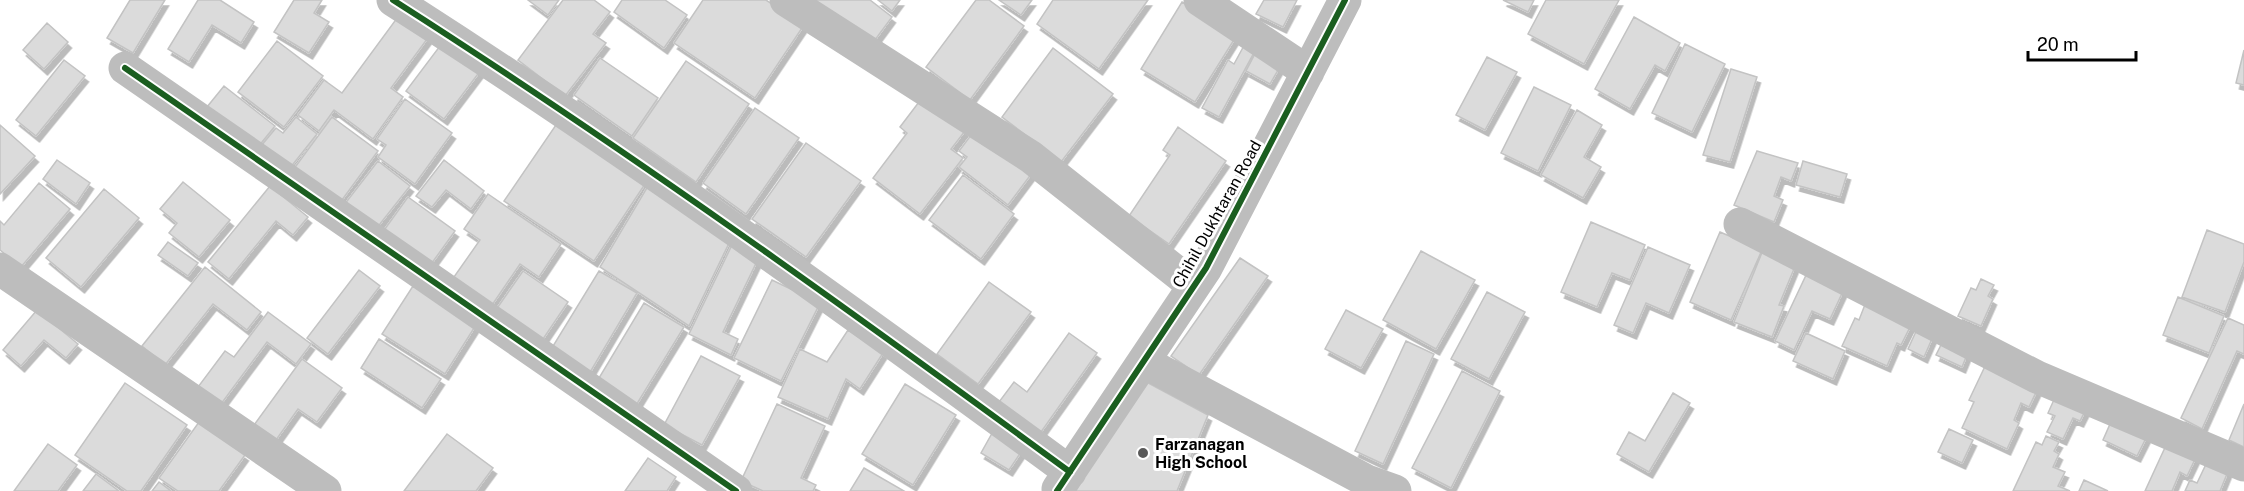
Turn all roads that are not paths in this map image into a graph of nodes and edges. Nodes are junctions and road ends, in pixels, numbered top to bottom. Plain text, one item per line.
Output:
1 (393, 0) edge
2 (786, 0) edge
3 (1200, 0) edge
4 (1345, 0) edge
5 (125, 68) dead end
6 (1308, 72) junction
7 (1740, 224) dead end
8 (0, 268) edge
9 (1194, 286) junction
10 (1144, 362) junction
11 (2244, 465) edge
12 (1063, 481) edge
13 (325, 491) edge
14 (736, 491) edge
15 (1395, 491) edge

1 - 12 street
2 - 9 street
3 - 6 street
4 - 6 street, Chihil Dukhtaran Road
5 - 14 street
6 - 9 street, Chihil Dukhtaran Road
7 - 11 street
8 - 13 street
9 - 10 street, Chihil Dukhtaran Road
10 - 12 street, Chihil Dukhtaran Road
10 - 15 street

